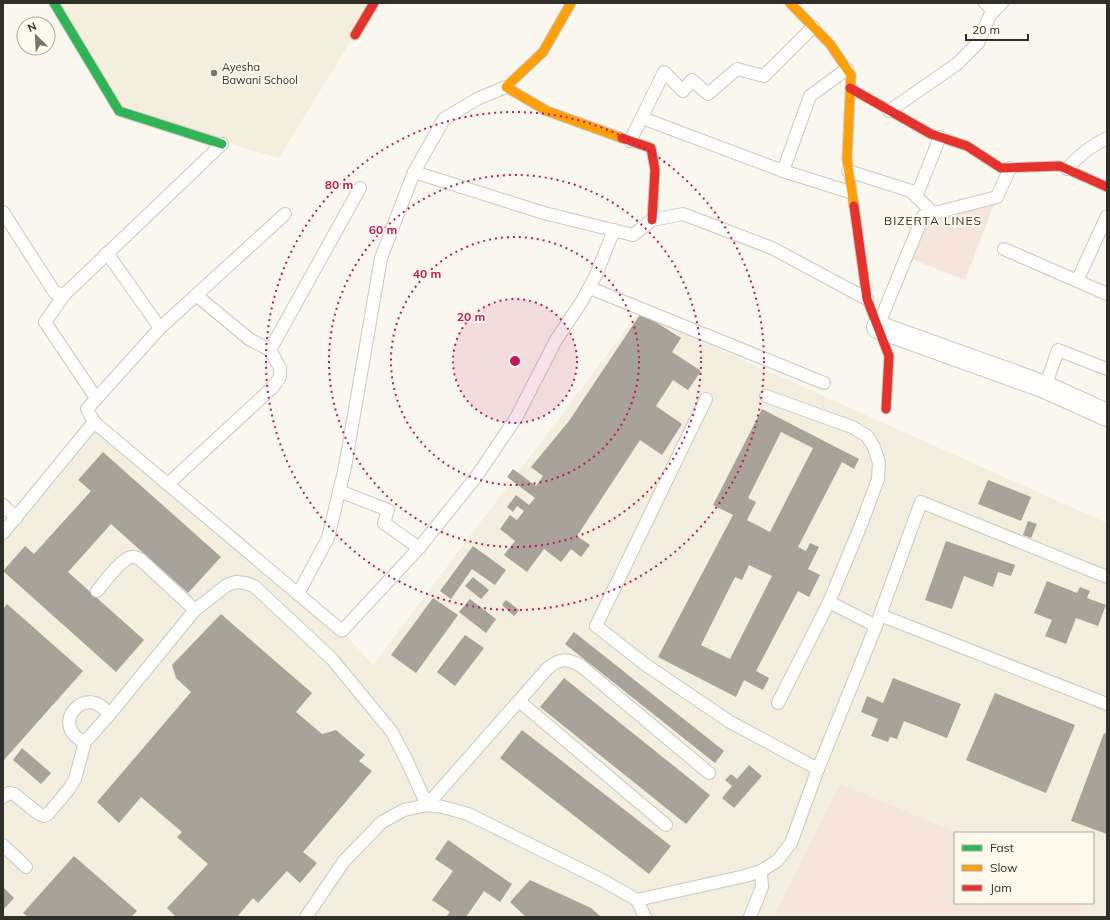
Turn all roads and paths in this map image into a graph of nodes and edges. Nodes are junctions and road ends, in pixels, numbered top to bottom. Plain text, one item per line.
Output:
1 (54, 3) edge
2 (374, 3) edge
3 (571, 3) edge
4 (790, 3) edge
5 (994, 6) edge
6 (813, 28) junction
7 (355, 35) dead end
8 (847, 69) junction
9 (506, 87) junction
10 (850, 88) junction
11 (889, 111) junction
12 (642, 118) junction
13 (940, 137) junction
14 (1107, 138) edge
15 (630, 141) junction
16 (222, 144) joint
17 (1010, 168) junction
18 (1067, 169) junction
19 (783, 171) junction
20 (848, 171) junction
21 (414, 172) junction
22 (1107, 187) edge
23 (360, 188) dead end
24 (850, 192) junction
25 (916, 196) junction
26 (3, 212) edge
27 (285, 214) dead end
28 (934, 214) junction
29 (1107, 216) edge
30 (652, 220) junction
31 (614, 230) junction
32 (1004, 249) dead end
33 (107, 253) junction
34 (1077, 281) junction
35 (590, 288) junction
36 (65, 294) junction
37 (1107, 294) edge
38 (196, 295) junction
39 (867, 299) junction
40 (160, 328) junction
41 (878, 328) junction
42 (270, 350) junction
43 (1107, 369) edge
44 (824, 383) dead end
45 (1044, 387) junction
46 (766, 396) dead end
47 (96, 398) junction
48 (706, 399) dead end
49 (886, 409) dead end
50 (1107, 415) edge
51 (94, 422) junction
52 (168, 484) junction
53 (339, 491) junction
54 (3, 505) edge
55 (16, 518) junction
56 (3, 533) edge
57 (419, 548) junction
58 (1107, 578) edge
59 (97, 591) dead end
60 (298, 594) junction
61 (829, 602) junction
62 (195, 610) junction
63 (878, 620) junction
64 (519, 701) junction
65 (778, 703) dead end
66 (1107, 704) edge
67 (110, 715) junction
68 (85, 742) junction
69 (818, 770) junction
70 (709, 773) dead end
71 (3, 797) edge
72 (427, 805) junction
73 (666, 825) dead end
74 (3, 845) edge
75 (26, 867) dead end
76 (761, 871) junction
77 (637, 900) junction
78 (306, 917) edge
79 (645, 917) edge
80 (750, 917) edge

1 - 16 street
2 - 7 street
3 - 9 street
4 - 6 street
5 - 11 lane
6 - 8 street
6 - 12 lane
8 - 10 street
8 - 19 lane
9 - 15 street
9 - 21 lane
10 - 11 street
10 - 20 street
11 - 13 street
12 - 15 lane
12 - 19 lane
13 - 17 street
13 - 25 lane
14 - 18 lane
15 - 30 street
16 - 33 lane
17 - 18 street
17 - 28 lane
18 - 22 street
19 - 24 lane
20 - 24 street
20 - 25 lane
21 - 31 lane
21 - 53 lane
23 - 42 lane
24 - 39 street
25 - 28 lane
26 - 36 lane
27 - 38 lane
28 - 41 lane
29 - 34 lane
30 - 31 lane
30 - 39 lane
31 - 35 lane
32 - 34 lane
33 - 36 lane
33 - 40 lane
34 - 37 lane
35 - 44 lane
35 - 57 lane
36 - 47 lane
38 - 40 lane
38 - 42 lane
39 - 41 street
40 - 47 lane
41 - 45 street
41 - 49 street
42 - 52 lane
43 - 45 lane
45 - 50 street
46 - 61 lane
47 - 51 lane
48 - 69 lane
51 - 52 lane
51 - 55 lane
52 - 60 lane
53 - 57 lane
53 - 60 lane
54 - 55 lane
55 - 56 lane
57 - 60 lane
58 - 63 lane
59 - 62 lane
61 - 63 lane
61 - 65 lane
62 - 67 lane
62 - 72 lane
63 - 66 lane
63 - 69 lane
64 - 70 lane
64 - 72 lane
64 - 73 lane
67 - 68 lane
67 - 68 lane
68 - 71 lane
69 - 76 lane
72 - 77 lane
72 - 78 lane
74 - 75 lane
76 - 77 lane
76 - 80 lane
77 - 79 lane

